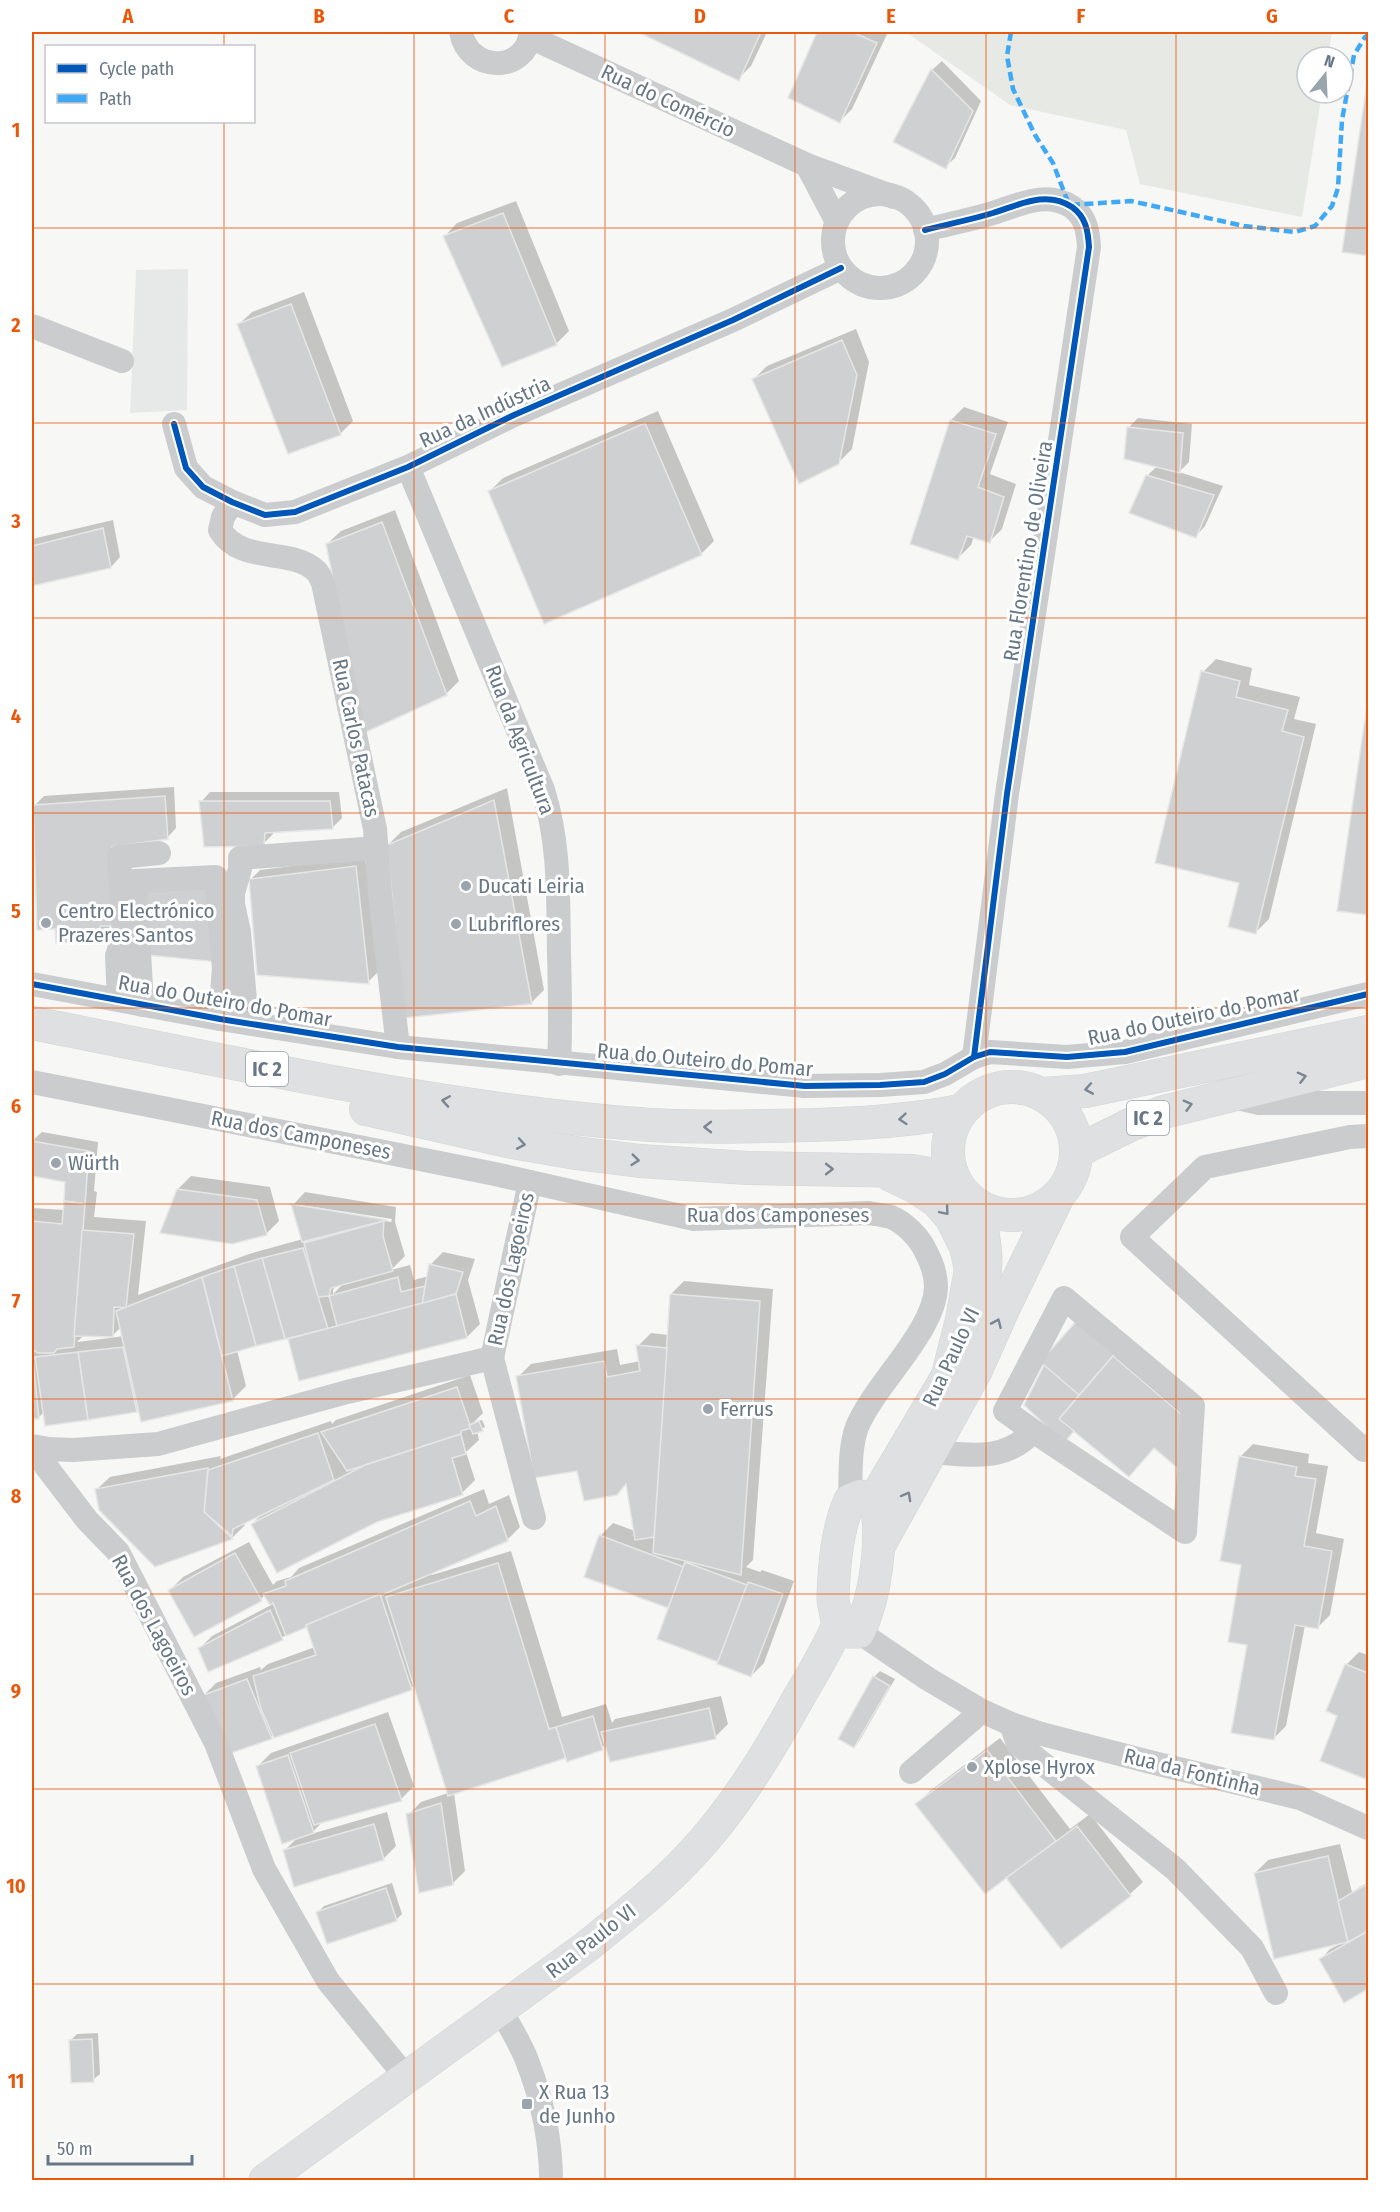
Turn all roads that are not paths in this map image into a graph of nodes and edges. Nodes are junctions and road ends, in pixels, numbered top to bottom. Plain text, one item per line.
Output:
1 (461, 32) edge
2 (530, 34) edge
3 (807, 165) junction
4 (894, 197) junction
5 (837, 222) junction
6 (925, 230) junction
7 (841, 268) junction
8 (32, 326) edge
9 (122, 361) dead end
10 (174, 424) dead end
11 (408, 467) junction
12 (232, 502) junction
13 (377, 848) junction
14 (159, 853) dead end
15 (32, 984) edge
16 (1368, 994) edge
17 (130, 1003) junction
18 (220, 1019) junction
19 (32, 1023) edge
20 (247, 1023) junction
21 (1368, 1032) edge
22 (32, 1042) edge
23 (398, 1047) junction
24 (974, 1057) junction
25 (1368, 1061) edge
26 (559, 1064) junction
27 (32, 1082) edge
28 (1043, 1094) junction
29 (1224, 1096) junction
30 (1359, 1103) edge
31 (961, 1111) junction
32 (1359, 1136) edge
33 (1077, 1151) junction
34 (878, 1169) junction
35 (953, 1178) junction
36 (530, 1182) junction
37 (1059, 1195) junction
38 (978, 1205) junction
39 (492, 1358) junction
40 (948, 1375) junction
41 (1033, 1431) junction
42 (1368, 1446) edge
43 (40, 1448) edge
44 (933, 1452) junction
45 (863, 1499) junction
46 (534, 1518) dead end
47 (879, 1547) junction
48 (848, 1629) junction
49 (982, 1712) junction
50 (1011, 1724) junction
51 (912, 1772) dead end
52 (1368, 1828) edge
53 (1276, 1993) dead end
54 (500, 2009) junction
55 (406, 2077) junction
56 (265, 2181) edge
57 (551, 2181) edge

1 - 2 street
2 - 3 street, Rua do Comércio
3 - 4 street, Rua do Comércio
3 - 5 street
4 - 5 street
4 - 6 street
5 - 7 street
6 - 7 street
6 - 24 street, Rua Florentino de Oliveira
7 - 11 street, Rua da Indústria
8 - 9 street
10 - 12 street, Rua da Indústria
11 - 12 street, Rua da Indústria
11 - 26 street, Rua da Agricultura
12 - 13 street, Rua Carlos Patacas
13 - 20 street
13 - 23 street, Rua Carlos Patacas
14 - 17 street
15 - 17 street, Rua do Outeiro do Pomar
16 - 24 street, Rua do Outeiro do Pomar
17 - 18 street, Rua do Outeiro do Pomar
17 - 18 street
18 - 20 street, Rua do Outeiro do Pomar
31 -> 19 highway, IC 2
20 - 23 street, Rua do Outeiro do Pomar
21 -> 28 highway, IC 2
22 -> 34 highway, IC 2
23 - 26 street, Rua do Outeiro do Pomar
24 - 26 street, Rua do Outeiro do Pomar
29 -> 25 highway, IC 2
27 - 36 street, Rua dos Camponeses
28 - 31 highway, IC 2
28 - 33 highway, IC 2
29 - 30 street
33 -> 29 highway, IC 2
30 - 32 street
31 - 35 highway, IC 2
32 - 42 street
33 - 37 highway
34 - 35 highway, IC 2
34 -> 40 highway
35 - 38 highway
36 - 39 street, Rua dos Lagoeiros
36 - 45 street, Rua dos Camponeses
37 - 38 highway
44 -> 37 main road
38 - 40 main road, Rua Paulo VI
39 - 43 street, Rua dos Lagoeiros
39 - 46 street
40 - 45 main road, Rua Paulo VI
41 - 41 street
41 - 44 street
43 - 55 street, Rua dos Lagoeiros
47 -> 44 main road
45 - 47 main road, Rua Paulo VI
45 - 48 main road, Rua Paulo VI
47 - 48 main road, Rua Paulo VI
48 - 49 street, Rua da Fontinha
48 - 54 main road, Rua Paulo VI
49 - 50 street, Rua da Fontinha
49 - 51 street
50 - 52 street, Rua da Fontinha
50 - 53 street
54 - 55 main road, Rua Paulo VI
54 - 57 street
55 - 56 main road, Rua Paulo VI

